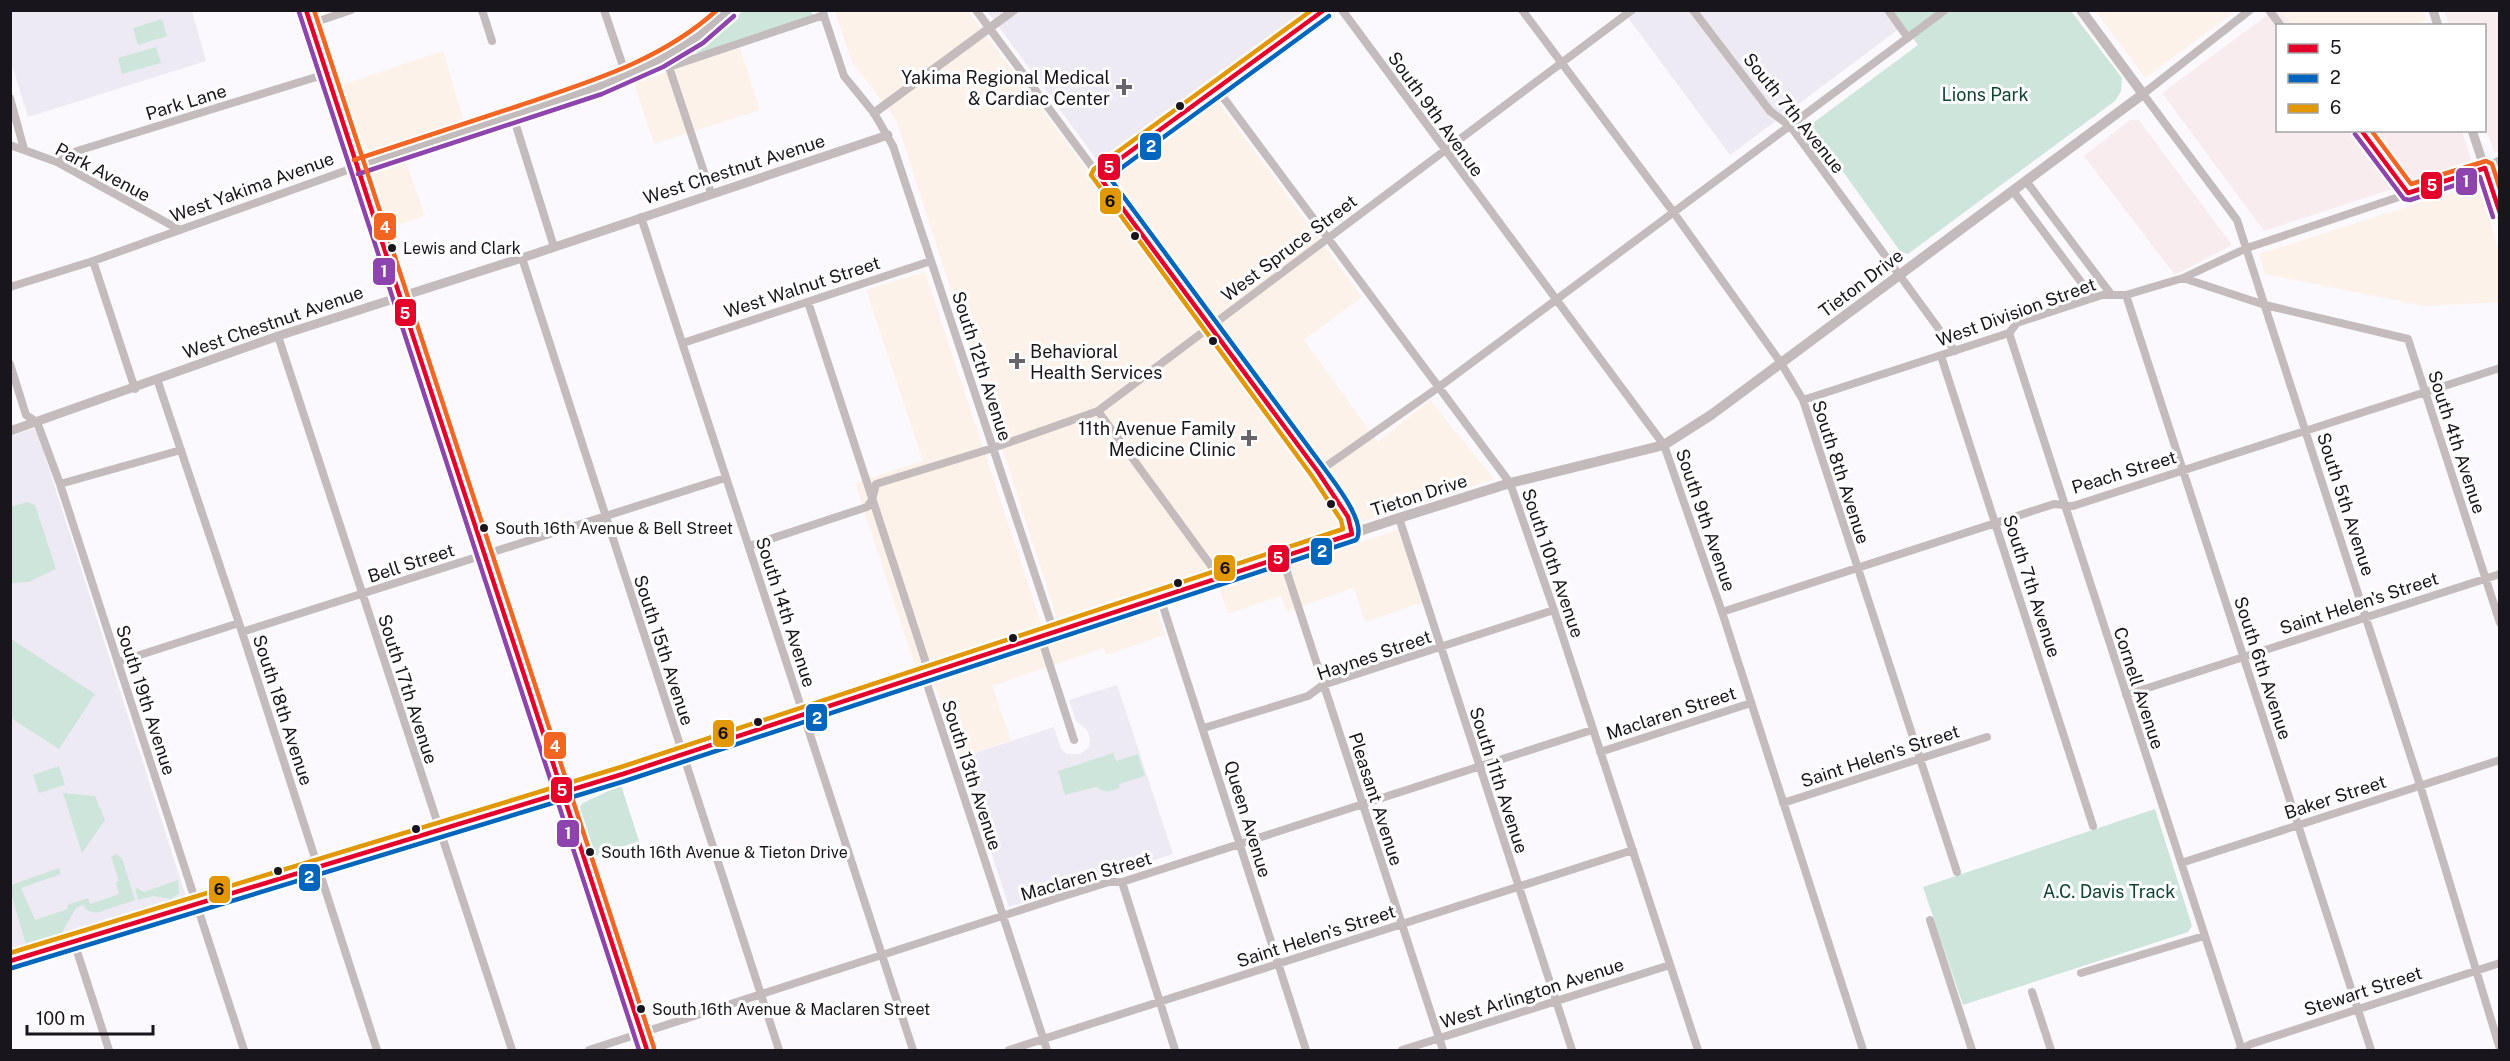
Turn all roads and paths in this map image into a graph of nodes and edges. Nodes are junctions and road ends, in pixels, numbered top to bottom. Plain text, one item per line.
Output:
1 (306, 10) edge
2 (351, 10) edge
3 (482, 10) edge
4 (604, 10) edge
5 (729, 10) edge
6 (976, 10) edge
7 (1014, 10) edge
8 (1325, 10) edge
9 (1342, 10) edge
10 (1522, 10) edge
11 (1632, 10) edge
12 (1693, 10) edge
13 (1888, 10) edge
14 (1945, 10) edge
15 (2081, 10) edge
16 (2250, 10) edge
17 (2269, 10) edge
18 (823, 13) edge
19 (310, 24) junction
20 (2280, 24) edge
21 (989, 29) junction
22 (1908, 38) junction
23 (492, 41) dead end
24 (1562, 63) junction
25 (664, 64) junction
26 (326, 74) junction
27 (626, 75) junction
28 (1217, 89) junction
29 (2143, 94) junction
30 (10, 98) edge
31 (874, 113) junction
32 (513, 116) junction
33 (1791, 127) junction
34 (2362, 132) edge
35 (2473, 132) edge
36 (888, 135) junction
37 (10, 145) edge
38 (24, 149) junction
39 (1445, 151) junction
40 (2499, 160) edge
41 (57, 162) junction
42 (356, 167) junction
43 (2485, 168) junction
44 (1098, 175) junction
45 (2026, 181) junction
46 (2013, 191) junction
47 (2408, 193) junction
48 (711, 194) junction
49 (1674, 213) junction
50 (2499, 215) edge
51 (641, 217) junction
52 (180, 230) junction
53 (1327, 237) junction
54 (554, 247) junction
55 (2247, 248) junction
56 (522, 258) junction
57 (93, 261) junction
58 (931, 261) junction
59 (1899, 275) junction
60 (2183, 278) junction
61 (10, 287) edge
62 (2110, 293) junction
63 (2126, 295) junction
64 (399, 296) junction
65 (2093, 298) junction
66 (1555, 301) junction
67 (808, 302) junction
68 (2265, 305) junction
69 (1209, 326) junction
70 (2009, 333) junction
71 (278, 336) junction
72 (683, 343) junction
73 (1954, 351) junction
74 (1941, 356) junction
75 (1781, 363) junction
76 (10, 364) edge
77 (2499, 368) edge
78 (157, 379) junction
79 (1439, 387) junction
80 (135, 388) junction
81 (2424, 391) junction
82 (1803, 400) junction
83 (1098, 411) junction
84 (37, 422) junction
85 (2304, 430) junction
86 (10, 431) edge
87 (1664, 445) junction
88 (993, 448) junction
89 (181, 450) junction
90 (2184, 470) junction
91 (1318, 472) junction
92 (725, 478) junction
93 (1510, 483) junction
94 (60, 484) junction
95 (872, 500) junction
96 (2064, 504) junction
97 (605, 518) junction
98 (1399, 518) junction
99 (1996, 523) junction
100 (1352, 534) junction
101 (748, 546) junction
102 (485, 555) junction
103 (1282, 557) junction
104 (1857, 570) junction
105 (2499, 574) edge
106 (1220, 578) junction
107 (2485, 578) junction
108 (361, 595) junction
109 (1160, 597) junction
110 (1554, 610) junction
111 (1722, 612) junction
112 (2365, 616) junction
113 (239, 623) junction
114 (2499, 623) edge
115 (242, 632) junction
116 (1054, 632) junction
117 (1441, 648) junction
118 (2244, 657) junction
119 (118, 662) junction
120 (928, 674) junction
121 (1323, 685) junction
122 (2126, 695) junction
123 (1751, 703) junction
124 (804, 715) junction
125 (1204, 729) junction
126 (1592, 730) junction
127 (1987, 738) dead end
128 (1074, 740) dead end
129 (1600, 752) junction
130 (682, 754) junction
131 (1919, 759) junction
132 (2499, 760) edge
133 (1479, 767) junction
134 (2420, 785) junction
135 (562, 792) junction
136 (1783, 803) junction
137 (1362, 806) junction
138 (2298, 825) junction
139 (2093, 826) dead end
140 (438, 830) junction
141 (1240, 845) junction
142 (1633, 850) junction
143 (2181, 863) junction
144 (319, 867) junction
145 (1957, 872) dead end
146 (1122, 882) junction
147 (1518, 886) junction
148 (195, 904) junction
149 (1003, 916) junction
150 (1930, 920) dead end
151 (1401, 924) junction
152 (2204, 936) junction
153 (74, 942) junction
154 (883, 956) junction
155 (10, 961) edge
156 (2499, 963) edge
157 (1278, 964) junction
158 (1670, 965) junction
159 (2476, 971) junction
160 (2081, 973) dead end
161 (2032, 992) dead end
162 (761, 996) junction
163 (1556, 1001) junction
164 (1159, 1003) junction
165 (2358, 1009) junction
166 (642, 1035) junction
167 (1439, 1039) junction
168 (1043, 1040) junction
169 (2499, 1049) edge
170 (109, 1050) edge
171 (244, 1050) edge
172 (377, 1050) edge
173 (512, 1050) edge
174 (589, 1050) edge
175 (647, 1050) edge
176 (779, 1050) edge
177 (913, 1050) edge
178 (1009, 1050) edge
179 (1047, 1050) edge
180 (1175, 1050) edge
181 (1306, 1050) edge
182 (1402, 1050) edge
183 (1443, 1050) edge
184 (1572, 1050) edge
185 (1698, 1050) edge
186 (1863, 1050) edge
187 (1972, 1050) edge
188 (2051, 1050) edge
189 (2241, 1050) edge
190 (2371, 1050) edge

1 - 19 main road
2 - 19 street
3 - 23 street
4 - 27 street
5 - 25 main road, West Yakima Avenue
6 - 21 street
7 - 21 street
8 - 28 street
9 - 39 street, South 9th Avenue
10 - 24 street, South 8th Avenue
11 - 24 street, West Spruce Street
12 - 33 street, South 7th Avenue
13 - 22 street
14 - 22 street
15 - 29 main road, South 5th Avenue
16 - 29 street, Tieton Drive
17 - 20 street
18 - 25 street
18 - 31 street, South 12th Avenue
19 - 26 main road
21 - 31 street
21 - 44 street
22 - 33 street
24 - 39 street, West Spruce Street
24 - 49 street, South 8th Avenue
25 - 27 main road, West Yakima Avenue
25 - 48 street
26 - 41 street, Park Lane
26 - 42 main road
27 - 32 main road, West Yakima Avenue
28 - 44 street
28 - 53 street, South 10th Avenue
29 - 45 main road, Tieton Drive
29 - 55 street, South 5th Avenue
30 - 38 street
31 - 36 street, South 12th Avenue
32 - 42 main road, West Yakima Avenue
32 - 54 street
33 - 49 street
33 - 59 street, South 7th Avenue
34 - 47 street
35 - 43 street
36 - 48 street, West Chestnut Avenue
36 - 58 street, South 12th Avenue
37 - 38 street, Park Avenue
38 - 41 street, Park Avenue
39 - 53 street, West Spruce Street
39 - 66 street, South 9th Avenue
40 - 43 street, West Division Street
41 - 52 street, Park Avenue
42 - 52 street, West Yakima Avenue
42 - 64 main road
43 - 47 street, West Division Street
43 - 50 street
44 - 69 street
45 - 46 main road, Tieton Drive
45 - 62 street
46 - 59 main road, Tieton Drive
46 - 65 street
47 - 55 street, West Division Street
48 - 51 street, West Chestnut Avenue
49 - 66 street
49 - 75 street, South 8th Avenue
51 - 54 street, West Chestnut Avenue
51 - 72 street, South 14th Avenue
52 - 57 street, West Yakima Avenue
53 - 69 street, West Spruce Street
53 - 79 street, South 10th Avenue
54 - 56 street, West Chestnut Avenue
55 - 60 street, West Division Street
55 - 68 street, South 5th Avenue
56 - 64 street, West Chestnut Avenue
56 - 97 street, South 15th Avenue
57 - 61 street, West Yakima Avenue
57 - 80 street
58 - 67 street, West Walnut Street
58 - 88 street, South 12th Avenue
59 - 73 street, South 7th Avenue
59 - 75 main road, Tieton Drive
60 - 63 street, West Division Street
60 - 68 street
62 - 63 street, West Division Street
62 - 65 street, West Division Street
63 - 90 street, South 6th Avenue
64 - 71 street, West Chestnut Avenue
64 - 102 main road
65 - 70 street, West Division Street
66 - 79 street
66 - 87 street, South 9th Avenue
67 - 72 street, West Walnut Street
67 - 95 street, South 13th Avenue
68 - 81 street, South 4th Avenue
68 - 85 street, South 5th Avenue
69 - 83 street, West Spruce Street
69 - 91 street
70 - 73 street, West Division Street
70 - 96 street, Cornell Avenue
71 - 78 street, West Chestnut Avenue
71 - 108 street, South 17th Avenue
72 - 92 street, South 14th Avenue
73 - 74 street, West Division Street
74 - 82 street, West Division Street
74 - 99 street, South 7th Avenue
75 - 82 street, South 8th Avenue
75 - 87 main road, Tieton Drive
76 - 84 street, South 19th Avenue
77 - 81 street, Peach Street
78 - 80 street, West Chestnut Avenue
78 - 89 street, South 18th Avenue
79 - 91 street
79 - 93 street, South 10th Avenue
80 - 84 street, West Chestnut Avenue
81 - 85 street, Peach Street
81 - 107 street, South 4th Avenue
82 - 104 street, South 8th Avenue
83 - 88 street, West Spruce Street
83 - 106 street
84 - 86 street, West Chestnut Avenue
84 - 94 street, South 19th Avenue
85 - 90 street, Peach Street
85 - 112 street, South 5th Avenue
87 - 93 main road, Tieton Drive
87 - 111 street, South 9th Avenue
88 - 95 street, West Spruce Street
88 - 116 street, South 12th Avenue
89 - 94 street
89 - 113 street, South 18th Avenue
90 - 96 street, Peach Street
90 - 118 street, South 6th Avenue
91 - 100 street
92 - 97 street, Bell Street
92 - 101 street, South 14th Avenue
93 - 98 main road, Tieton Drive
93 - 110 street, South 10th Avenue
94 - 119 street, South 19th Avenue
95 - 101 street, West Spruce Street
95 - 120 street, South 13th Avenue
96 - 99 street, Peach Street
96 - 122 street, Cornell Avenue
97 - 102 street, Bell Street
97 - 130 street, South 15th Avenue
98 - 100 main road, Tieton Drive
98 - 117 street, South 11th Avenue
99 - 104 street, Peach Street
99 - 139 street, South 7th Avenue
100 - 103 main road, Tieton Drive
101 - 124 street, South 14th Avenue
102 - 108 street, Bell Street
102 - 135 main road
103 - 106 main road, Tieton Drive
103 - 121 street, Pleasant Avenue
104 - 111 street, Peach Street
104 - 131 street, South 8th Avenue
105 - 107 street, Saint Helen's Street
106 - 109 main road, Tieton Drive
107 - 112 street, Saint Helen's Street
107 - 114 street, South 4th Avenue
108 - 115 street, Bell Street
108 - 140 street, South 17th Avenue
109 - 116 main road, Tieton Drive
109 - 125 street, Queen Avenue
110 - 117 street, Haynes Street
110 - 126 street, South 10th Avenue
111 - 123 street, South 9th Avenue
112 - 118 street, Saint Helen's Street
112 - 134 street, South 5th Avenue
113 - 115 street, South 18th Avenue
113 - 119 street
115 - 144 street, South 18th Avenue
116 - 120 main road, Tieton Drive
116 - 128 street
117 - 121 street, Haynes Street
117 - 133 street, South 11th Avenue
118 - 122 street, Saint Helen's Street
118 - 138 street, South 6th Avenue
119 - 148 street, South 19th Avenue
120 - 124 main road, Tieton Drive
120 - 149 street, South 13th Avenue
121 - 125 street, Haynes Street
121 - 137 street, Pleasant Avenue
122 - 143 street, Cornell Avenue
123 - 129 street, Maclaren Street
123 - 136 street, South 9th Avenue
124 - 130 main road, Tieton Drive
124 - 154 street, South 14th Avenue
125 - 141 street, Queen Avenue
126 - 129 street, South 10th Avenue
126 - 133 street, Maclaren Street
127 - 131 street, Saint Helen's Street
129 - 142 street, South 10th Avenue
130 - 135 main road, Tieton Drive
130 - 162 street, South 15th Avenue
131 - 136 street, Saint Helen's Street
131 - 145 street, South 8th Avenue
132 - 134 street, Baker Street
133 - 137 street, Maclaren Street
133 - 147 street, South 11th Avenue
134 - 138 street, Baker Street
134 - 159 street, South 5th Avenue
135 - 140 main road, Tieton Drive
135 - 166 main road
136 - 186 street, South 9th Avenue
137 - 141 street, Maclaren Street
137 - 151 street, Pleasant Avenue
138 - 143 street, Baker Street
138 - 165 street, South 6th Avenue
140 - 144 main road, Tieton Drive
140 - 173 street, South 17th Avenue
141 - 146 street, Maclaren Street
141 - 157 street, Queen Avenue
142 - 147 street, Saint Helen's Street
142 - 158 street, South 10th Avenue
143 - 152 street, Cornell Avenue
144 - 148 main road, Tieton Drive
144 - 172 street, South 18th Avenue
146 - 149 street, Maclaren Street
146 - 164 street
147 - 151 street, Saint Helen's Street
147 - 163 street, South 11th Avenue
148 - 153 main road, Tieton Drive
148 - 171 street, South 19th Avenue
149 - 154 street, Maclaren Street
149 - 168 street, South 13th Avenue
150 - 187 street
151 - 157 street, Saint Helen's Street
151 - 167 street, Pleasant Avenue
152 - 160 street
152 - 189 street, Cornell Avenue
153 - 155 main road, Tieton Drive
153 - 170 street
154 - 162 street, Maclaren Street
154 - 177 street, South 14th Avenue
156 - 159 street, Stewart Street
157 - 164 street, Saint Helen's Street
157 - 181 street, Queen Avenue
158 - 163 street, West Arlington Avenue
158 - 185 street, South 10th Avenue
159 - 165 street, Stewart Street
159 - 169 street, South 5th Avenue
161 - 188 street
162 - 166 street, Maclaren Street
162 - 176 street, South 15th Avenue
163 - 167 street, West Arlington Avenue
163 - 184 street, South 11th Avenue
164 - 168 street, Saint Helen's Street
164 - 180 street
165 - 189 street, Stewart Street
165 - 190 street, South 6th Avenue
166 - 174 street, Maclaren Street
166 - 175 main road
167 - 182 street, West Arlington Avenue
167 - 183 street, Pleasant Avenue
168 - 178 street, Saint Helen's Street
168 - 179 street, South 13th Avenue

